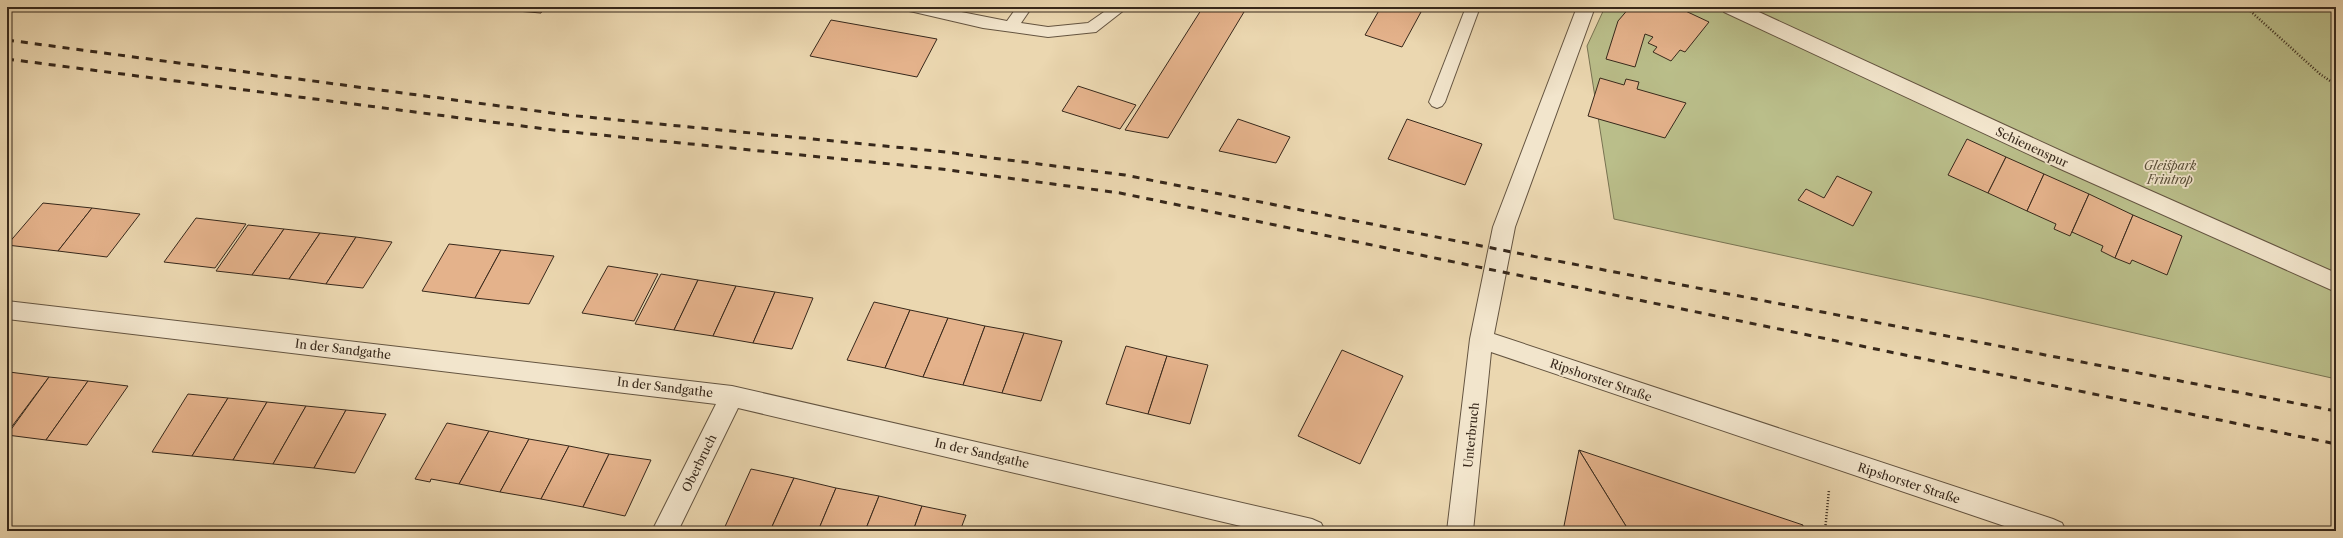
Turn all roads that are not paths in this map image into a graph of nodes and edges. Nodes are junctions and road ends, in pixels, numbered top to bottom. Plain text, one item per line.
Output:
1 (914, 7) edge
2 (1025, 7) edge
3 (1121, 7) edge
4 (1473, 7) edge
5 (1586, 7) edge
6 (1731, 7) edge
7 (1012, 27) junction
8 (1437, 102) dead end
9 (2336, 283) edge
10 (7, 310) edge
11 (1481, 340) junction
12 (732, 396) junction
13 (665, 531) edge
14 (1312, 531) edge
15 (1460, 531) edge
16 (2053, 531) edge

1 - 7 lane
2 - 7 lane
3 - 7 lane
4 - 8 lane
5 - 11 street
6 - 9 street, Schienenspur
10 - 12 street, In der Sandgathe
11 - 15 street, Unterbruch
11 - 16 street, Ripshorster Straße
12 - 13 street, Oberbruch
12 - 14 street, In der Sandgathe

